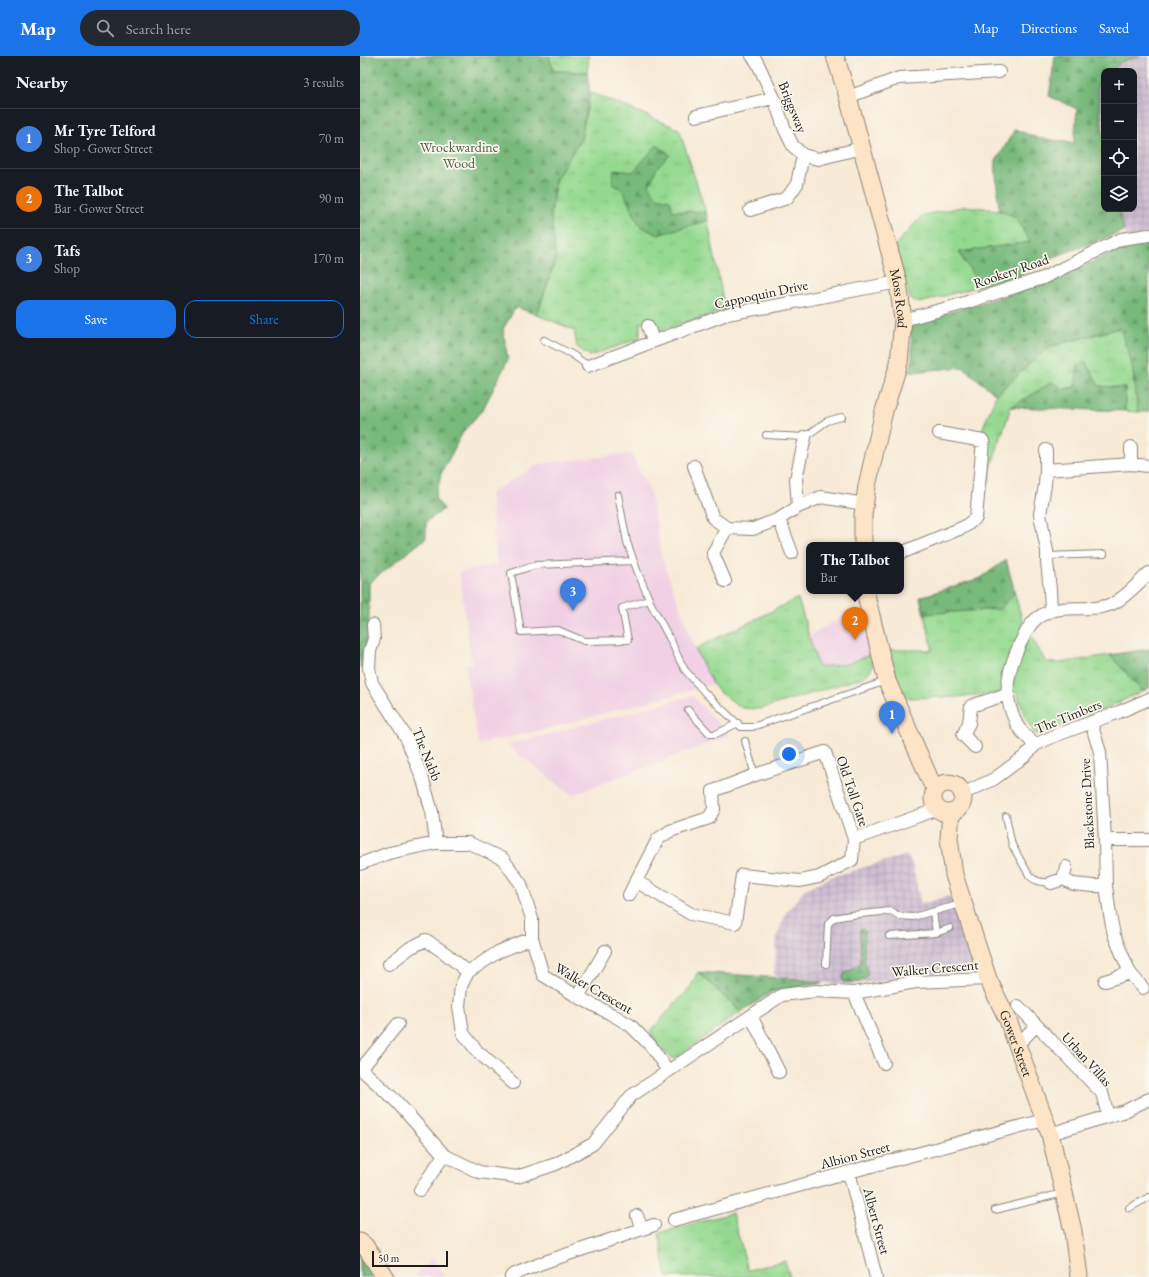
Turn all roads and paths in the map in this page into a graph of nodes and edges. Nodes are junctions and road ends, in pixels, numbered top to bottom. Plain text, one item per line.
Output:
1 (752, 56) edge
2 (835, 56) edge
3 (999, 72) dead end
4 (774, 98) junction
5 (848, 98) junction
6 (696, 116) dead end
7 (861, 148) junction
8 (803, 155) junction
9 (750, 210) dead end
10 (1149, 235) edge
11 (898, 282) junction
12 (902, 320) junction
13 (648, 326) dead end
14 (544, 340) dead end
15 (653, 341) junction
16 (588, 366) joint
17 (842, 417) dead end
18 (939, 433) dead end
19 (766, 435) dead end
20 (805, 437) junction
21 (1131, 447) dead end
22 (1046, 450) dead end
23 (1131, 464) junction
24 (694, 466) dead end
25 (1148, 466) dead end
26 (1046, 470) junction
27 (618, 495) dead end
28 (865, 504) junction
29 (798, 507) junction
30 (779, 519) junction
31 (727, 528) junction
32 (863, 542) edge
33 (792, 553) dead end
34 (904, 553) edge
35 (1104, 554) dead end
36 (1047, 556) junction
37 (633, 561) junction
38 (1149, 573) edge
39 (725, 581) dead end
40 (866, 594) edge
41 (649, 600) junction
42 (1051, 610) junction
43 (373, 625) dead end
44 (360, 678) edge
45 (887, 681) junction
46 (372, 683) junction
47 (1007, 694) junction
48 (1149, 699) edge
49 (688, 710) dead end
50 (738, 723) junction
51 (1091, 723) junction
52 (745, 741) dead end
53 (1035, 745) junction
54 (975, 747) dead end
55 (755, 775) junction
56 (938, 788) junction
57 (962, 794) junction
58 (944, 811) junction
59 (1006, 816) dead end
60 (854, 839) junction
61 (1105, 840) junction
62 (1149, 840) edge
63 (436, 843) junction
64 (360, 864) edge
65 (1066, 867) dead end
66 (1063, 880) junction
67 (636, 881) junction
68 (1051, 883) joint
69 (1106, 886) junction
70 (629, 895) dead end
71 (963, 903) junction
72 (933, 912) junction
73 (950, 928) dead end
74 (936, 933) junction
75 (889, 936) dead end
76 (532, 938) junction
77 (606, 951) dead end
78 (390, 964) dead end
79 (826, 964) dead end
80 (468, 972) junction
81 (1130, 973) junction
82 (988, 978) junction
83 (1105, 981) dead end
84 (1142, 988) dead end
85 (854, 993) junction
86 (578, 997) junction
87 (1018, 1006) dead end
88 (751, 1016) junction
89 (398, 1024) dead end
90 (1036, 1026) junction
91 (1017, 1045) junction
92 (884, 1063) dead end
93 (360, 1068) edge
94 (668, 1071) junction
95 (779, 1072) dead end
96 (513, 1083) dead end
97 (1149, 1099) edge
98 (1108, 1116) junction
99 (1047, 1127) junction
100 (444, 1155) junction
101 (849, 1172) junction
102 (420, 1190) dead end
103 (1065, 1192) junction
104 (1149, 1197) edge
105 (1128, 1208) dead end
106 (995, 1210) dead end
107 (638, 1216) dead end
108 (674, 1220) dead end
109 (654, 1225) dead end
110 (642, 1229) junction
111 (360, 1242) edge
112 (385, 1277) edge
113 (511, 1277) edge
114 (876, 1277) edge
115 (1079, 1277) edge

1 - 4 street, Briggsway
2 - 5 street, Moss Road
3 - 5 street
4 - 6 street
4 - 8 street, Briggsway
5 - 7 street, Moss Road
7 - 8 street
7 - 11 street, Moss Road
8 - 9 street
10 - 12 street, Rookery Road
11 - 12 street, Moss Road
11 - 15 street, Cappoquin Drive
12 - 28 street, Moss Road
13 - 15 street
14 - 16 lane
15 - 16 street, Cappoquin Drive
17 - 20 lane
18 - 34 street
19 - 20 lane
20 - 29 street
21 - 23 street
22 - 26 street
23 - 25 street
23 - 26 street
24 - 31 street
26 - 36 street
27 - 37 lane
28 - 29 street
28 - 32 street, Moss Road
29 - 30 street
30 - 31 street
30 - 33 street
31 - 39 street
35 - 36 lane
36 - 42 street
37 - 41 lane
37 - 41 lane
38 - 42 street
40 - 45 street
41 - 50 lane
42 - 47 street
43 - 46 street
44 - 46 street
45 - 50 lane
45 - 56 street
46 - 63 street, The Nabb
47 - 53 street
47 - 54 street
48 - 51 street, The Timbers
49 - 50 lane
51 - 53 street, The Timbers
51 - 61 street, Blackstone Drive
52 - 55 lane
53 - 57 street, The Timbers
55 - 60 street, Old Toll Gate
55 - 67 street, Old Toll Gate
56 - 57 street
56 - 58 street, Gower Street
57 - 58 street
58 - 60 street, Old Toll Gate
58 - 71 street, Gower Street
59 - 68 lane
60 - 67 street, Old Toll Gate
61 - 62 street
61 - 69 street, Blackstone Drive
63 - 64 street, Walker Crescent
63 - 76 street, Walker Crescent
65 - 66 street
66 - 68 street
66 - 69 street
67 - 70 street, Old Toll Gate
69 - 81 street, Blackstone Drive
71 - 72 lane
71 - 82 street, Gower Street
72 - 74 lane
72 - 79 lane
73 - 74 lane
74 - 75 lane
76 - 80 street
76 - 86 street, Walker Crescent
77 - 86 street
78 - 80 street
80 - 96 street
81 - 83 street
81 - 84 street, Blackstone Drive
82 - 85 street, Walker Crescent
82 - 91 street, Gower Street
85 - 88 street, Walker Crescent
85 - 92 street
86 - 94 street, Walker Crescent
87 - 90 street, Urban Villas
88 - 94 street, Walker Crescent
88 - 95 street
89 - 93 street
90 - 91 street
90 - 98 street, Urban Villas
91 - 99 street, Gower Street
93 - 100 street, Walker Crescent
94 - 100 street, Walker Crescent
97 - 98 street, Albion Street
98 - 99 street, Albion Street
99 - 101 street, Albion Street
99 - 103 street, Gower Street
100 - 102 street
101 - 108 street, Albion Street
101 - 114 street, Albert Street
103 - 106 lane
103 - 115 street, Gower Street
104 - 105 lane
107 - 110 street
109 - 110 street
110 - 113 street
111 - 112 street

